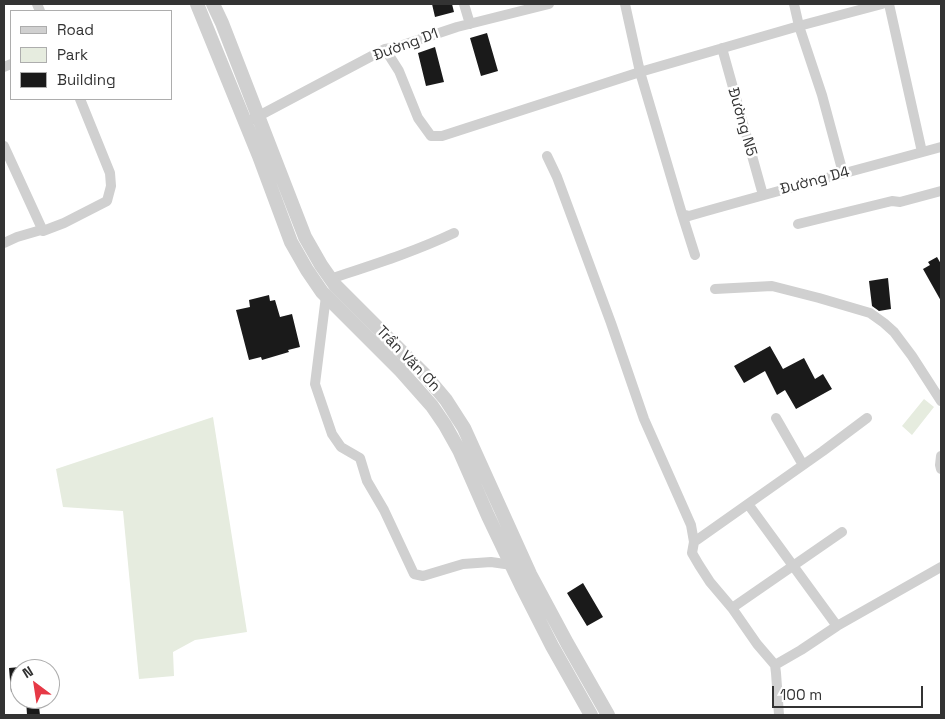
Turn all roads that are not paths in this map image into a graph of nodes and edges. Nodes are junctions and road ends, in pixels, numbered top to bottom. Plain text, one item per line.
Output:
1 (197, 4) edge
2 (212, 4) edge
3 (464, 4) edge
4 (549, 4) edge
5 (625, 4) edge
6 (794, 4) edge
7 (882, 4) edge
8 (889, 4) edge
9 (470, 24) junction
10 (799, 26) junction
11 (722, 48) junction
12 (385, 49) junction
13 (640, 72) junction
14 (80, 100) edge
15 (252, 119) junction
16 (4, 146) edge
17 (941, 147) edge
18 (922, 152) junction
19 (547, 156) dead end
20 (843, 173) junction
21 (941, 191) edge
22 (763, 195) junction
23 (686, 215) junction
24 (798, 224) dead end
25 (43, 231) junction
26 (454, 233) dead end
27 (4, 243) edge
28 (695, 255) dead end
29 (330, 279) junction
30 (716, 289) dead end
31 (326, 296) junction
32 (941, 401) edge
33 (776, 418) dead end
34 (867, 418) dead end
35 (941, 456) edge
36 (803, 465) junction
37 (941, 468) edge
38 (748, 504) junction
39 (842, 532) dead end
40 (694, 542) junction
41 (518, 563) junction
42 (793, 566) junction
43 (941, 567) edge
44 (732, 608) junction
45 (837, 626) junction
46 (774, 665) junction
47 (591, 715) edge
48 (608, 715) edge
49 (779, 715) edge

1 - 15 street, Trần Văn Ơn
2 - 15 street, Trần Văn Ơn
3 - 9 street
4 - 9 street, Đường D1
5 - 13 street
6 - 10 street
7 - 10 street
8 - 18 street
9 - 12 street, Đường D1
10 - 11 street
10 - 20 street
11 - 13 street
11 - 22 street, Đường N5
12 - 13 street
12 - 15 street, Đường D1
13 - 23 street
14 - 25 street
15 - 29 street, Trần Văn Ơn
15 - 31 street, Trần Văn Ơn
16 - 25 street
17 - 18 street, Đường D4
18 - 20 street, Đường D4
19 - 40 street
20 - 22 street, Đường D4
21 - 24 street
22 - 23 street, Đường D4
23 - 28 street
25 - 27 street
26 - 29 street
29 - 41 street, Trần Văn Ơn
30 - 32 street
31 - 41 street, Trần Văn Ơn
31 - 41 street
33 - 36 street
34 - 36 street
35 - 37 street
36 - 38 street
38 - 40 street
38 - 42 street
39 - 42 street
40 - 44 street
41 - 47 street, Trần Văn Ơn
41 - 48 street, Trần Văn Ơn
42 - 44 street
42 - 45 street
43 - 45 street
44 - 46 street
45 - 46 street
46 - 49 street

